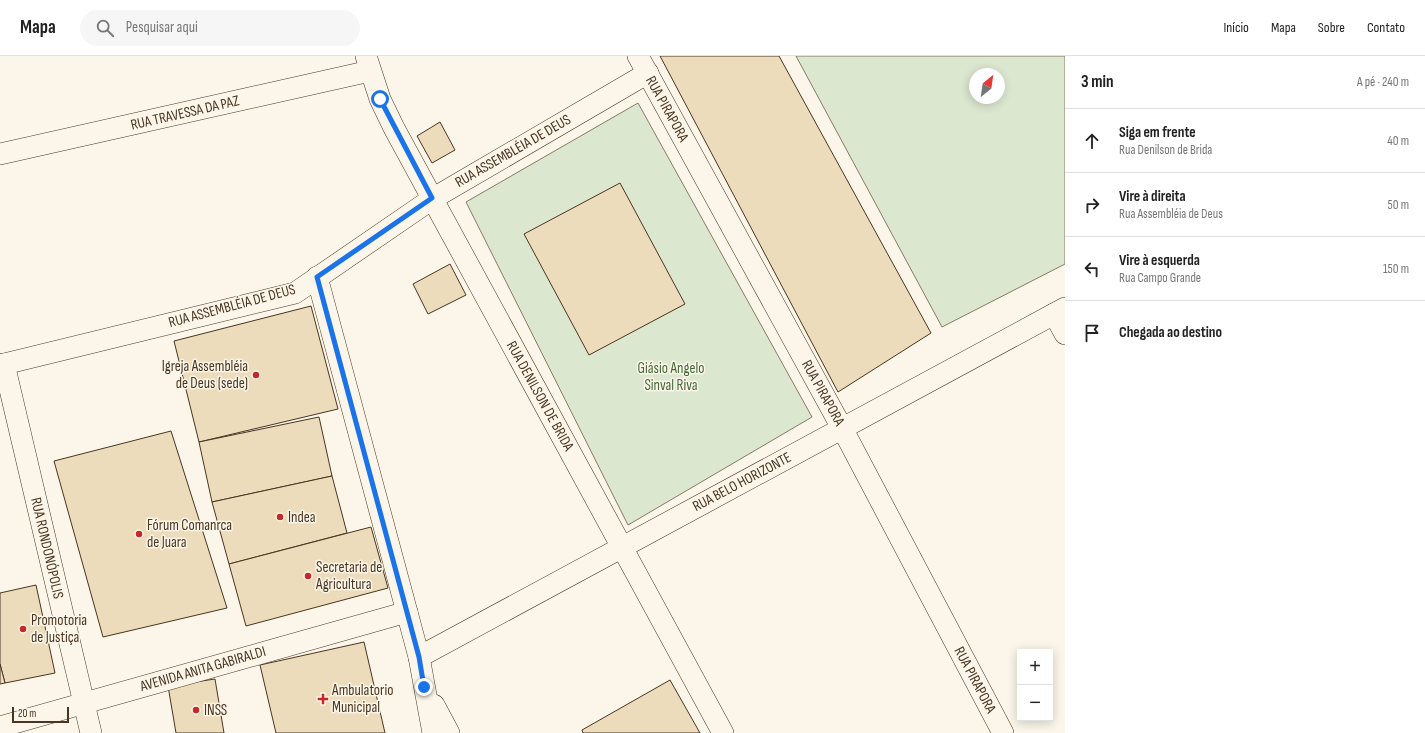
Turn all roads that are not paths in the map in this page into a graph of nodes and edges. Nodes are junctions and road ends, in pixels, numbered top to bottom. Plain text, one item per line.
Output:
1 (368, 64) edge
2 (643, 64) edge
3 (0, 154) edge
4 (432, 198) junction
5 (317, 277) junction
6 (1060, 311) edge
7 (1065, 334) edge
8 (2, 364) edge
9 (842, 428) junction
10 (622, 547) junction
11 (407, 612) junction
12 (419, 657) junction
13 (424, 687) junction
14 (83, 703) junction
15 (0, 726) edge
16 (91, 733) edge
17 (433, 733) edge
18 (449, 733) edge
19 (723, 733) edge
20 (1003, 733) edge

1 - 3 street, RUA TRAVESSA DA PAZ
1 - 4 street, RUA DENILSON DE BRIDA
2 - 4 street, RUA ASSEMBLÉIA DE DEUS
2 - 9 street, RUA PIRAPORA
4 - 5 street, RUA ASSEMBLÉIA DE DEUS
4 - 10 street, RUA DENILSON DE BRIDA
5 - 8 street, RUA ASSEMBLÉIA DE DEUS
5 - 11 street
6 - 7 street
6 - 9 street, RUA BELO HORIZONTE
8 - 14 street, RUA RONDONÓPOLIS
9 - 10 street, RUA BELO HORIZONTE
9 - 20 street, RUA PIRAPORA
10 - 12 street, RUA BELO HORIZONTE
10 - 19 street, RUA DENILSON DE BRIDA
11 - 12 street
11 - 14 street, AVENIDA ANITA GABIRALDI
12 - 13 street
13 - 17 street
13 - 18 street
14 - 15 street, AVENIDA ANITA GABIRALDI
14 - 16 street, RUA RONDONÓPOLIS

